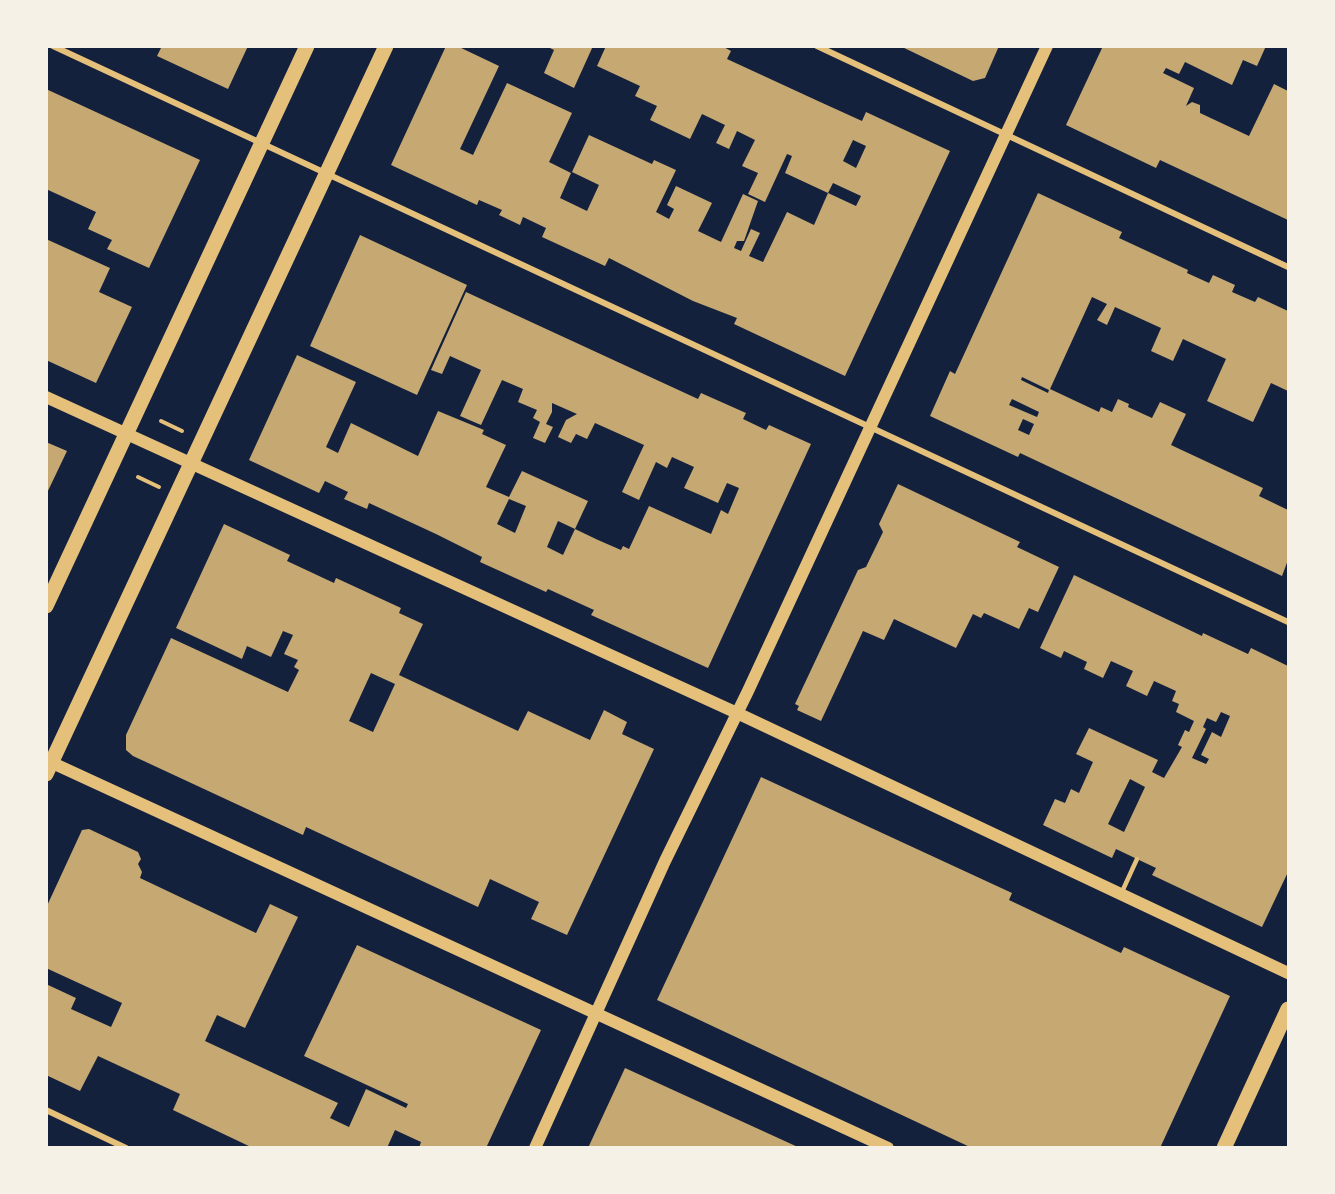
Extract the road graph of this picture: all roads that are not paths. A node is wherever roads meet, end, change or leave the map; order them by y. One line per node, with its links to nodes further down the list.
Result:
1 (53, 46): 7 (street)
2 (307, 46): 7 (main road)
3 (386, 46): 8 (main road)
4 (817, 46): 6 (street)
5 (1047, 46): 6 (main road)
6 (1006, 135): 9 (street); 11 (main road)
7 (262, 144): 8 (street); 12 (main road)
8 (326, 174): 11 (street); 13 (main road)
9 (1288, 267)
10 (46, 397): 12 (main road)
11 (870, 427): 15 (street); 16 (main road)
12 (127, 434): 13 (main road); 14 (main road)
13 (191, 465): 16 (main road); 17 (main road)
14 (46, 606)
15 (1288, 622)
16 (737, 713): 19 (main road); 22 (main road)
17 (48, 765): 22 (main road)
18 (1137, 859): 19 (lane)
19 (1122, 894): 20 (main road)
20 (1288, 973)
21 (1288, 1009): 27 (main road)
22 (597, 1013): 25 (main road); 26 (main road)
23 (46, 1110): 24 (street)
24 (126, 1148)
25 (536, 1148)
26 (888, 1148)
27 (1224, 1148)

